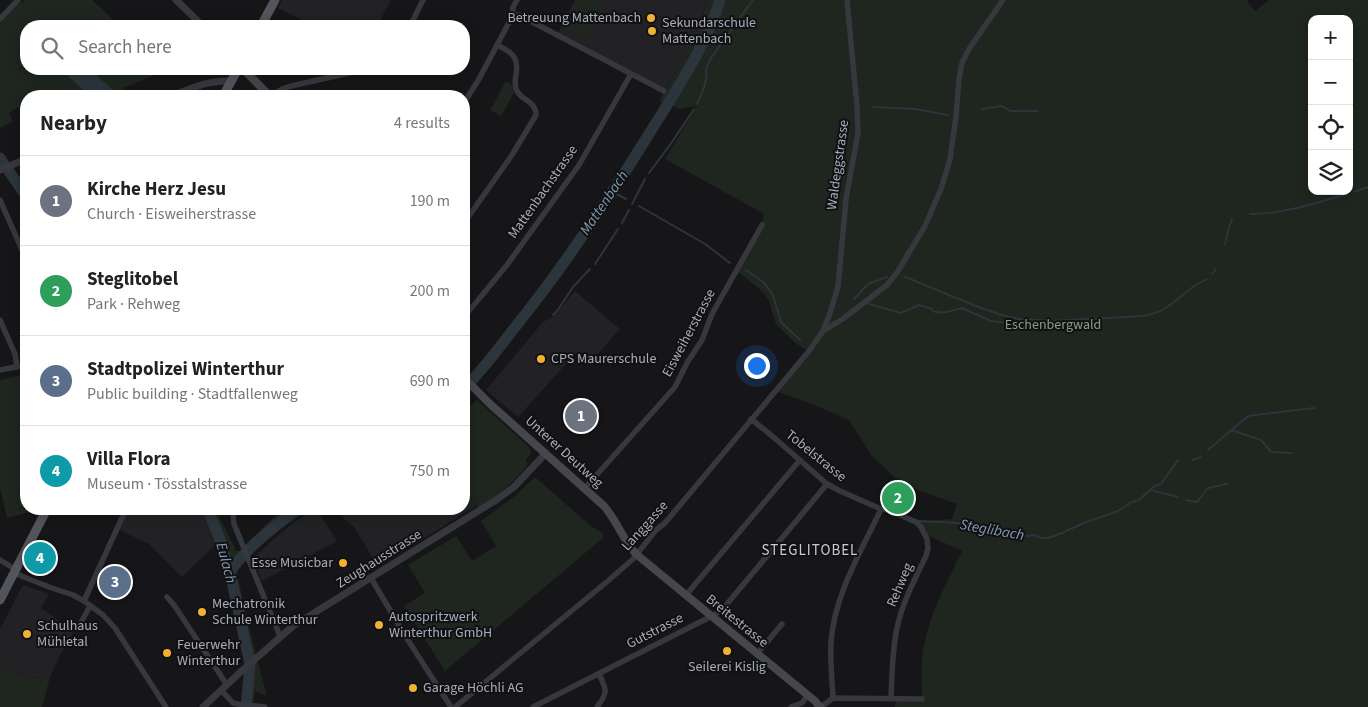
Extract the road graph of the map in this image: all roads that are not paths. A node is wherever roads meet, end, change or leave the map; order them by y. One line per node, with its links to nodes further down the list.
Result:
1 (18, 0): 9 (street)
2 (176, 0): 10 (street)
3 (275, 0): 11 (main road)
4 (423, 0): 12 (street)
5 (517, 0): 8 (street)
6 (847, 0): 34 (street, Waldeggstrasse)
7 (1003, 0): 34 (street)
8 (513, 15): 13 (street); 14 (street)
9 (0, 19)
10 (197, 20)
11 (264, 20)
12 (413, 20)
13 (497, 45): 24 (street); 29 (street)
14 (631, 74): 23 (street); 32 (street, Mattenbachstrasse)
15 (234, 75): 18 (main road)
16 (249, 75): 21 (main road)
17 (340, 75): 22 (street)
18 (231, 81): 19 (street); 20 (main road)
19 (189, 90)
20 (226, 90)
21 (265, 90)
22 (280, 90)
23 (664, 91)
24 (470, 92)
25 (20, 161): 26 (street)
26 (4, 168)
27 (0, 200): 28 (street)
28 (3, 214): 31 (street)
29 (470, 214)
30 (762, 225): 43 (street, Eisweiherstrasse)
31 (20, 247)
32 (470, 310)
33 (0, 320): 36 (street)
34 (823, 331): 39 (street, Langgasse)
35 (20, 366): 36 (street)
36 (17, 367): 37 (street)
37 (0, 370)
38 (470, 384): 40 (main road, Unterer Deutweg)
39 (751, 420): 41 (street, Tobelstrasse); 48 (street, Langgasse)
40 (546, 454): 43 (main road, Unterer Deutweg); 51 (street, Zeughausstrasse)
41 (800, 460): 42 (street, Tobelstrasse); 52 (street)
42 (828, 484): 44 (street, Tobelstrasse); 57 (street, Gutstrasse)
43 (586, 488): 48 (main road, Unterer Deutweg)
44 (881, 509): 65 (street); 66 (street, Rehweg)
45 (44, 515): 50 (main road)
46 (123, 515): 55 (street)
47 (233, 515): 60 (street)
48 (636, 554): 52 (main road, Breitestrasse); 72 (street, Langgasse)
49 (0, 560): 50 (street)
50 (15, 571): 54 (main road); 55 (street)
51 (372, 578): 60 (street, Zeughausstrasse); 71 (street)
52 (686, 595): 57 (main road, Breitestrasse)
53 (167, 597): 63 (street)
54 (0, 600)
55 (84, 601): 56 (street)
56 (90, 606): 59 (street); 68 (street)
57 (712, 616): 61 (main road, Breitestrasse); 62 (street, Gutstrasse)
58 (782, 624): 61 (street)
59 (78, 628)
60 (280, 636): 63 (street, Zeughausstrasse)
61 (757, 654): 64 (main road, Breitestrasse)
62 (599, 674): 73 (street, Gutstrasse); 74 (street)
63 (224, 687): 69 (street, Zeughausstrasse); 70 (street)
64 (808, 695): 75 (street); 76 (main road, Breitestrasse)
65 (833, 698): 66 (street); 76 (street)
66 (891, 698): 67 (street)
67 (922, 699)
68 (166, 707)
69 (203, 707)
70 (265, 707)
71 (451, 707)
72 (455, 707)
73 (532, 707)
74 (596, 707)
75 (791, 707)
76 (821, 707)

